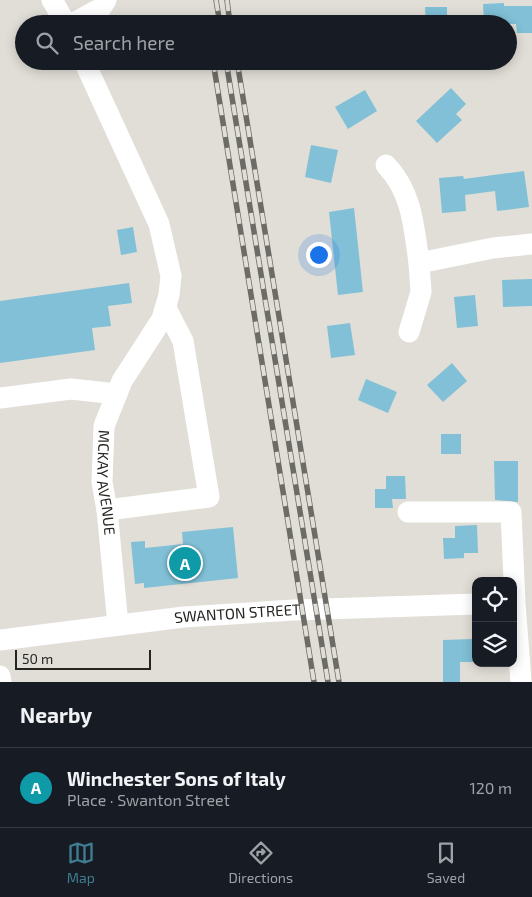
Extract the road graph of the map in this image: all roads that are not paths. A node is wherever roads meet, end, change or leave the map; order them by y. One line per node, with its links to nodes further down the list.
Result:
1 (52, 0): 3 (street)
2 (106, 0): 4 (street)
3 (61, 15)
4 (88, 15)
5 (88, 70): 9 (street, MCKAY AVENUE)
6 (386, 165): 8 (street)
7 (532, 244): 8 (street)
8 (419, 263): 10 (street)
9 (166, 308): 11 (street, MCKAY AVENUE); 13 (street)
10 (409, 332)
11 (117, 394): 12 (street); 13 (street, MCKAY AVENUE)
12 (0, 398)
13 (107, 510): 17 (street, MCKAY AVENUE)
14 (408, 512): 15 (street)
15 (520, 603): 21 (street)
16 (472, 604): 17 (street, SWANTON STREET)
17 (118, 625): 18 (street, SWANTON STREET)
18 (0, 640)
19 (0, 676): 20 (street)
20 (1, 682)
21 (521, 682)

